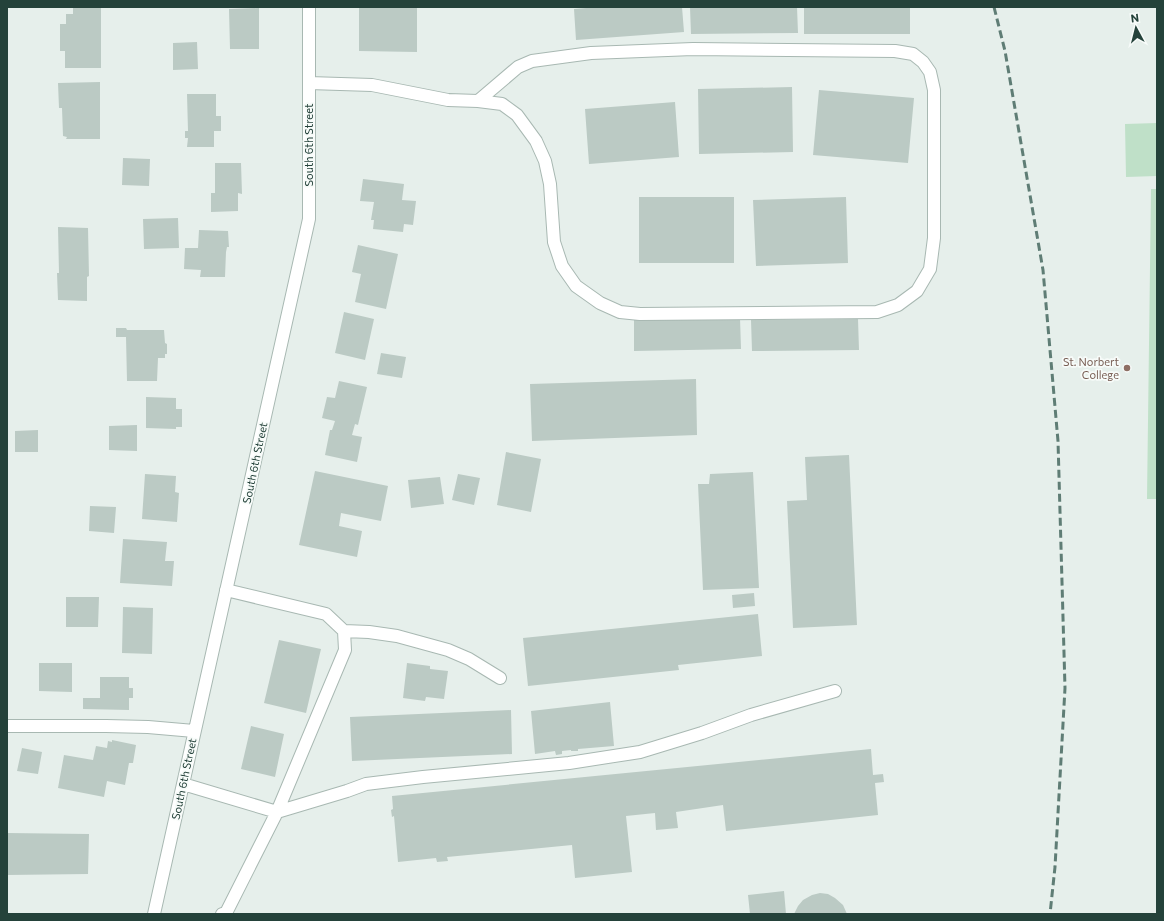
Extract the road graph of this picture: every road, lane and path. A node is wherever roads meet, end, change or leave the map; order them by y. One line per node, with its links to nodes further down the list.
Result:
1 (309, 7): 2 (street, South 6th Street)
2 (309, 82): 3 (street); 4 (street, South 6th Street)
3 (478, 100): 3 (street)
4 (226, 590): 5 (street); 9 (street, South 6th Street)
5 (344, 631): 6 (street); 11 (street)
6 (500, 678)
7 (835, 691): 11 (street)
8 (7, 726): 9 (street)
9 (194, 731): 10 (street, South 6th Street)
10 (183, 784): 11 (street); 12 (street, South 6th Street)
11 (277, 812): 13 (street)
12 (156, 914)
13 (222, 914)

